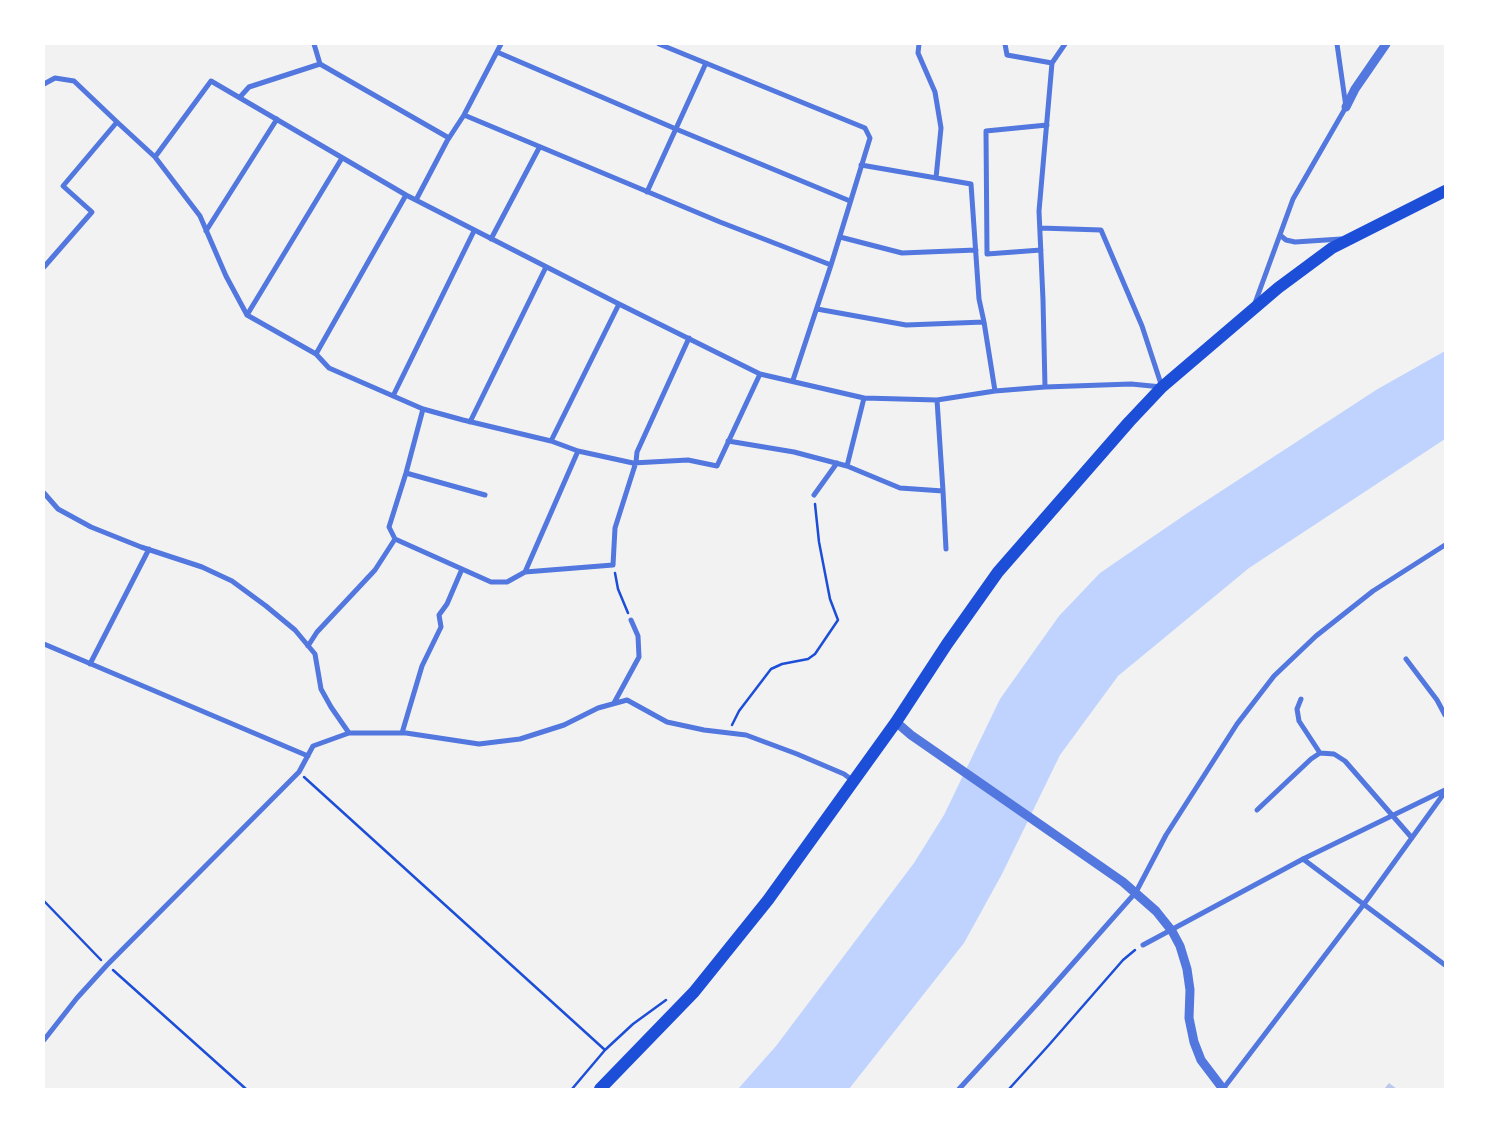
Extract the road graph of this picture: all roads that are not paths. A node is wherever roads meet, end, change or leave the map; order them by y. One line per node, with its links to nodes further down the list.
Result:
1 (314, 44): 12 (street)
2 (501, 44): 9 (street)
3 (659, 44): 10 (street)
4 (918, 44): 26 (street)
5 (1006, 44): 11 (street)
6 (1065, 44): 11 (street)
7 (1337, 44): 15 (street)
8 (1386, 44): 15 (street)
9 (497, 52): 16 (street); 20 (street)
10 (706, 63): 20 (street); 25 (street)
11 (1052, 63): 19 (street)
12 (320, 64): 14 (street); 21 (street)
13 (44, 84): 18 (street)
14 (240, 97): 17 (street); 23 (street)
15 (1346, 107): 35 (street)
16 (464, 115): 21 (street); 22 (street)
17 (277, 119): 24 (street); 33 (street)
18 (117, 122): 23 (street); 42 (street)
19 (1047, 125): 32 (street); 40 (street)
20 (676, 129): 28 (street); 31 (street)
21 (449, 138): 30 (street)
22 (539, 148): 28 (street); 37 (street)
23 (155, 157): 33 (street)
24 (342, 158): 29 (street); 47 (street)
25 (861, 166): 26 (street); 31 (street)
26 (936, 178): 39 (street)
27 (1445, 191): 38 (main road)
28 (647, 192): 41 (street)
29 (406, 195): 30 (street); 50 (street)
30 (416, 200): 34 (street)
31 (850, 201): 36 (street)
32 (1040, 228): 40 (street); 54 (street)
33 (206, 231): 47 (street)
34 (474, 231): 37 (street); 56 (street)
35 (1280, 235): 38 (street); 46 (street)
36 (840, 237): 39 (street); 41 (street)
37 (492, 239): 43 (street)
38 (1349, 239): 46 (main road)
39 (976, 250): 48 (street)
40 (1040, 250): 53 (street)
41 (831, 265): 45 (street)
42 (44, 267)
43 (546, 267): 44 (street); 60 (street)
44 (618, 304): 49 (street); 61 (street)
45 (817, 309): 48 (street); 52 (street)
46 (1253, 311): 54 (main road)
47 (248, 315): 50 (street)
48 (984, 322): 55 (street)
49 (689, 338): 51 (street); 64 (street)
50 (316, 354): 56 (street)
51 (760, 374): 52 (street); 62 (street)
52 (793, 380): 57 (street)
53 (1045, 387): 54 (street); 55 (street)
54 (1162, 387): 86 (main road)
55 (995, 391): 58 (street)
56 (393, 396): 59 (street)
57 (864, 398): 58 (street); 66 (street)
58 (937, 400): 68 (street)
59 (423, 409): 60 (street); 67 (street)
60 (470, 422): 61 (street)
61 (551, 441): 63 (street)
62 (728, 441): 64 (street); 65 (street)
63 (578, 451): 64 (street); 77 (street)
64 (636, 462): 77 (street)
65 (837, 463): 66 (street); 71 (street)
66 (847, 466): 68 (street)
67 (406, 473): 70 (street); 72 (street)
68 (942, 491): 75 (street)
69 (44, 493): 74 (street)
70 (484, 495)
71 (814, 495)
72 (394, 539): 76 (street); 80 (street)
73 (1445, 544): 97 (street)
74 (149, 549): 80 (street); 82 (street)
75 (946, 549)
76 (462, 569): 77 (street); 88 (street)
77 (525, 572)
78 (631, 620): 84 (street)
79 (44, 644): 82 (street)
80 (308, 646): 87 (street)
81 (1406, 658): 85 (street)
82 (90, 664): 90 (street)
83 (1302, 699): 89 (street)
84 (614, 703): 88 (street); 91 (street)
85 (1445, 715)
86 (896, 722): 91 (main road); 97 (street)
87 (349, 733): 88 (street); 90 (street)
88 (402, 733)
89 (1320, 753): 93 (street); 94 (street)
90 (308, 756): 101 (street)
91 (852, 780): 102 (main road)
92 (1445, 791): 94 (street); 95 (street)
93 (1257, 810)
94 (1393, 815): 95 (street); 96 (street)
95 (1412, 838): 98 (street)
96 (1303, 859): 98 (street); 99 (street)
97 (1136, 892): 103 (street); 104 (street)
98 (1364, 904): 100 (street); 104 (street)
99 (1143, 945)
100 (1445, 965)
101 (44, 1040)
102 (600, 1089)
103 (959, 1089)
104 (1223, 1089)

